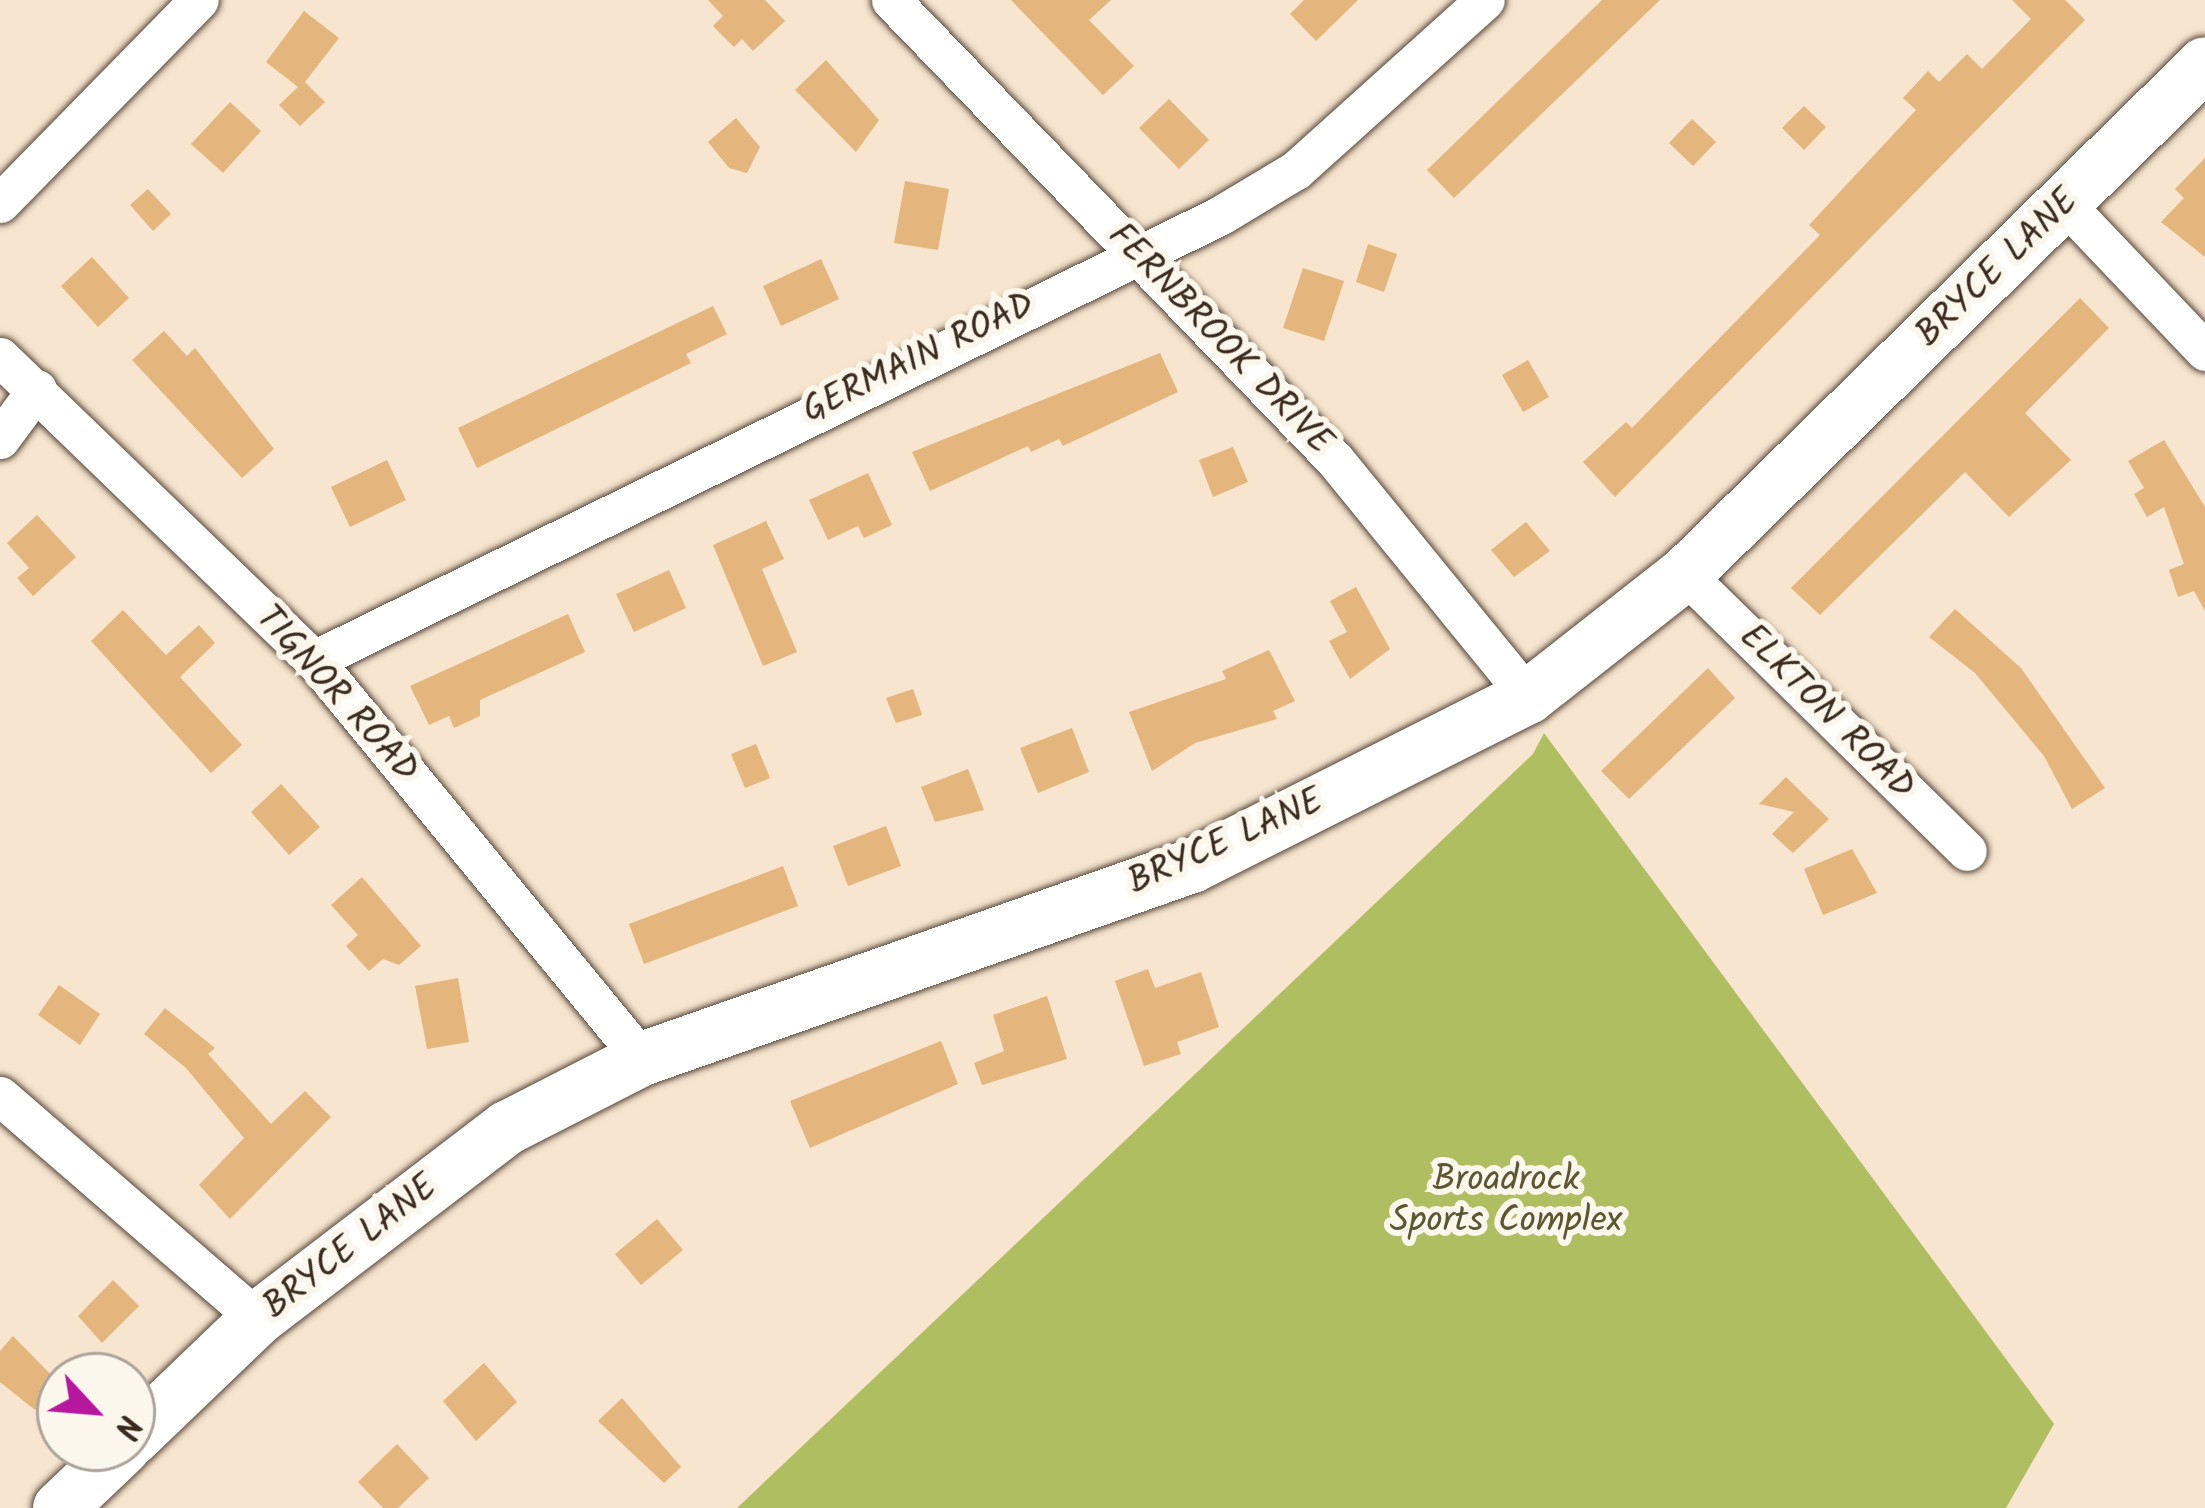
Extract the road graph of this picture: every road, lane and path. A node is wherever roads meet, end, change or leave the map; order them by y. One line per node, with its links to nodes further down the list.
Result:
1 (199, 0): 5 (street)
2 (891, 0): 7 (street, FERNBROOK DRIVE)
3 (1485, 0): 7 (street, GERMAIN ROAD)
4 (2205, 64): 6 (street, BRYCE LANE)
5 (0, 203)
6 (2065, 204): 8 (street); 12 (street, BRYCE LANE)
7 (1133, 252): 13 (street, GERMAIN ROAD); 14 (street, FERNBROOK DRIVE)
8 (2205, 351)
9 (0, 357): 10 (street, TIGNOR ROAD)
10 (37, 389): 11 (street); 13 (street, TIGNOR ROAD)
11 (0, 439)
12 (1685, 574): 14 (street, BRYCE LANE); 15 (street, ELKTON ROAD)
13 (314, 660): 16 (street, TIGNOR ROAD)
14 (1528, 697): 16 (street, BRYCE LANE)
15 (1967, 851)
16 (642, 1059): 18 (street, BRYCE LANE)
17 (0, 1096): 18 (street)
18 (257, 1319): 19 (street, BRYCE LANE)
19 (156, 1416)
20 (98, 1472): 21 (street)
21 (60, 1508)

